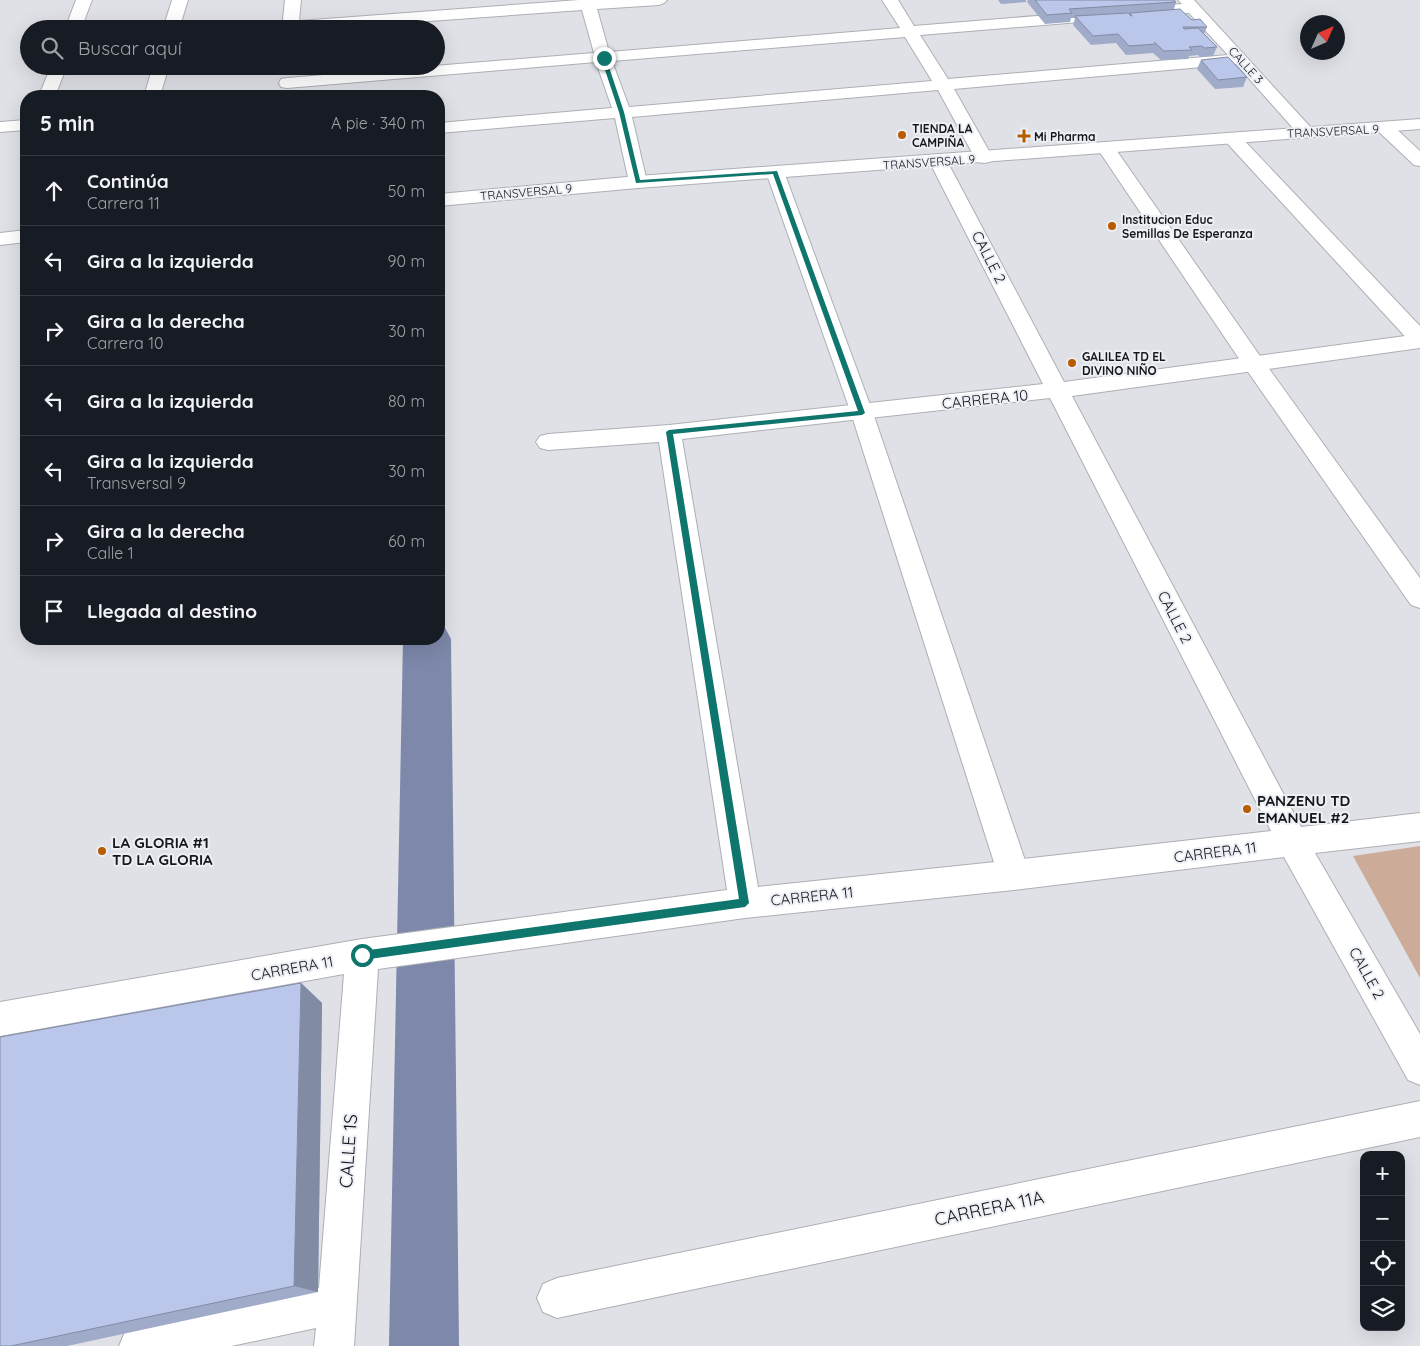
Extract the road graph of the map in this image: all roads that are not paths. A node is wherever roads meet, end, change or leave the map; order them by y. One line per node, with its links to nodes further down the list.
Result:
1 (84, 0): 8 (street)
2 (180, 0): 9 (street)
3 (293, 0): 10 (street)
4 (659, 0): 6 (street)
5 (890, 0): 12 (street)
6 (588, 3): 11 (street); 13 (street)
7 (1190, 4): 12 (street); 14 (street, CALLE 3)
8 (76, 20)
9 (174, 20)
10 (291, 20)
11 (385, 20)
12 (910, 31): 13 (street); 20 (street)
13 (604, 58): 15 (street); 24 (street)
14 (1241, 59): 20 (street); 30 (street, CALLE 3)
15 (445, 74)
16 (55, 75): 21 (street)
17 (158, 75): 22 (street)
18 (287, 75): 23 (street)
19 (435, 75): 23 (street)
20 (944, 86): 24 (street); 33 (street)
21 (49, 90)
22 (154, 90)
23 (285, 90)
24 (622, 112): 28 (street); 37 (street)
25 (1420, 124): 29 (street, TRANSVERSAL 9)
26 (20, 125): 27 (street)
27 (0, 127)
28 (445, 127)
29 (1385, 128): 30 (street, TRANSVERSAL 9); 35 (street)
30 (1306, 132): 31 (street, TRANSVERSAL 9)
31 (1232, 138): 32 (street, TRANSVERSAL 9); 41 (street)
32 (1106, 148): 33 (street, TRANSVERSAL 9); 42 (street)
33 (984, 158): 34 (street, TRANSVERSAL 9)
34 (938, 161): 36 (street, TRANSVERSAL 9); 43 (street, CALLE 2)
35 (1420, 161)
36 (775, 172): 37 (street, TRANSVERSAL 9); 44 (street)
37 (638, 182): 38 (street, TRANSVERSAL 9)
38 (445, 199)
39 (20, 237): 40 (street)
40 (0, 239)
41 (1420, 340): 42 (street, CARRERA 10)
42 (1254, 364): 43 (street, CARRERA 10); 47 (street)
43 (1058, 390): 44 (street, CARRERA 10); 49 (street, CALLE 2)
44 (862, 413): 45 (street, CARRERA 10); 50 (street)
45 (669, 432): 46 (street, CARRERA 10); 51 (street)
46 (548, 442)
47 (1420, 598)
48 (1420, 827): 49 (street, CARRERA 11)
49 (1293, 843): 50 (street, CARRERA 11); 54 (street, CALLE 2)
50 (1014, 875): 51 (street, CARRERA 11)
51 (745, 903): 52 (street, CARRERA 11)
52 (364, 955): 53 (street, CARRERA 11); 57 (street, CALLE 1S)
53 (0, 1019)
54 (1420, 1068)
55 (1420, 1119): 56 (street, CARRERA 11A)
56 (557, 1298)
57 (338, 1303): 58 (street); 59 (street, CALLE 1S)
58 (139, 1346)
59 (334, 1346)

